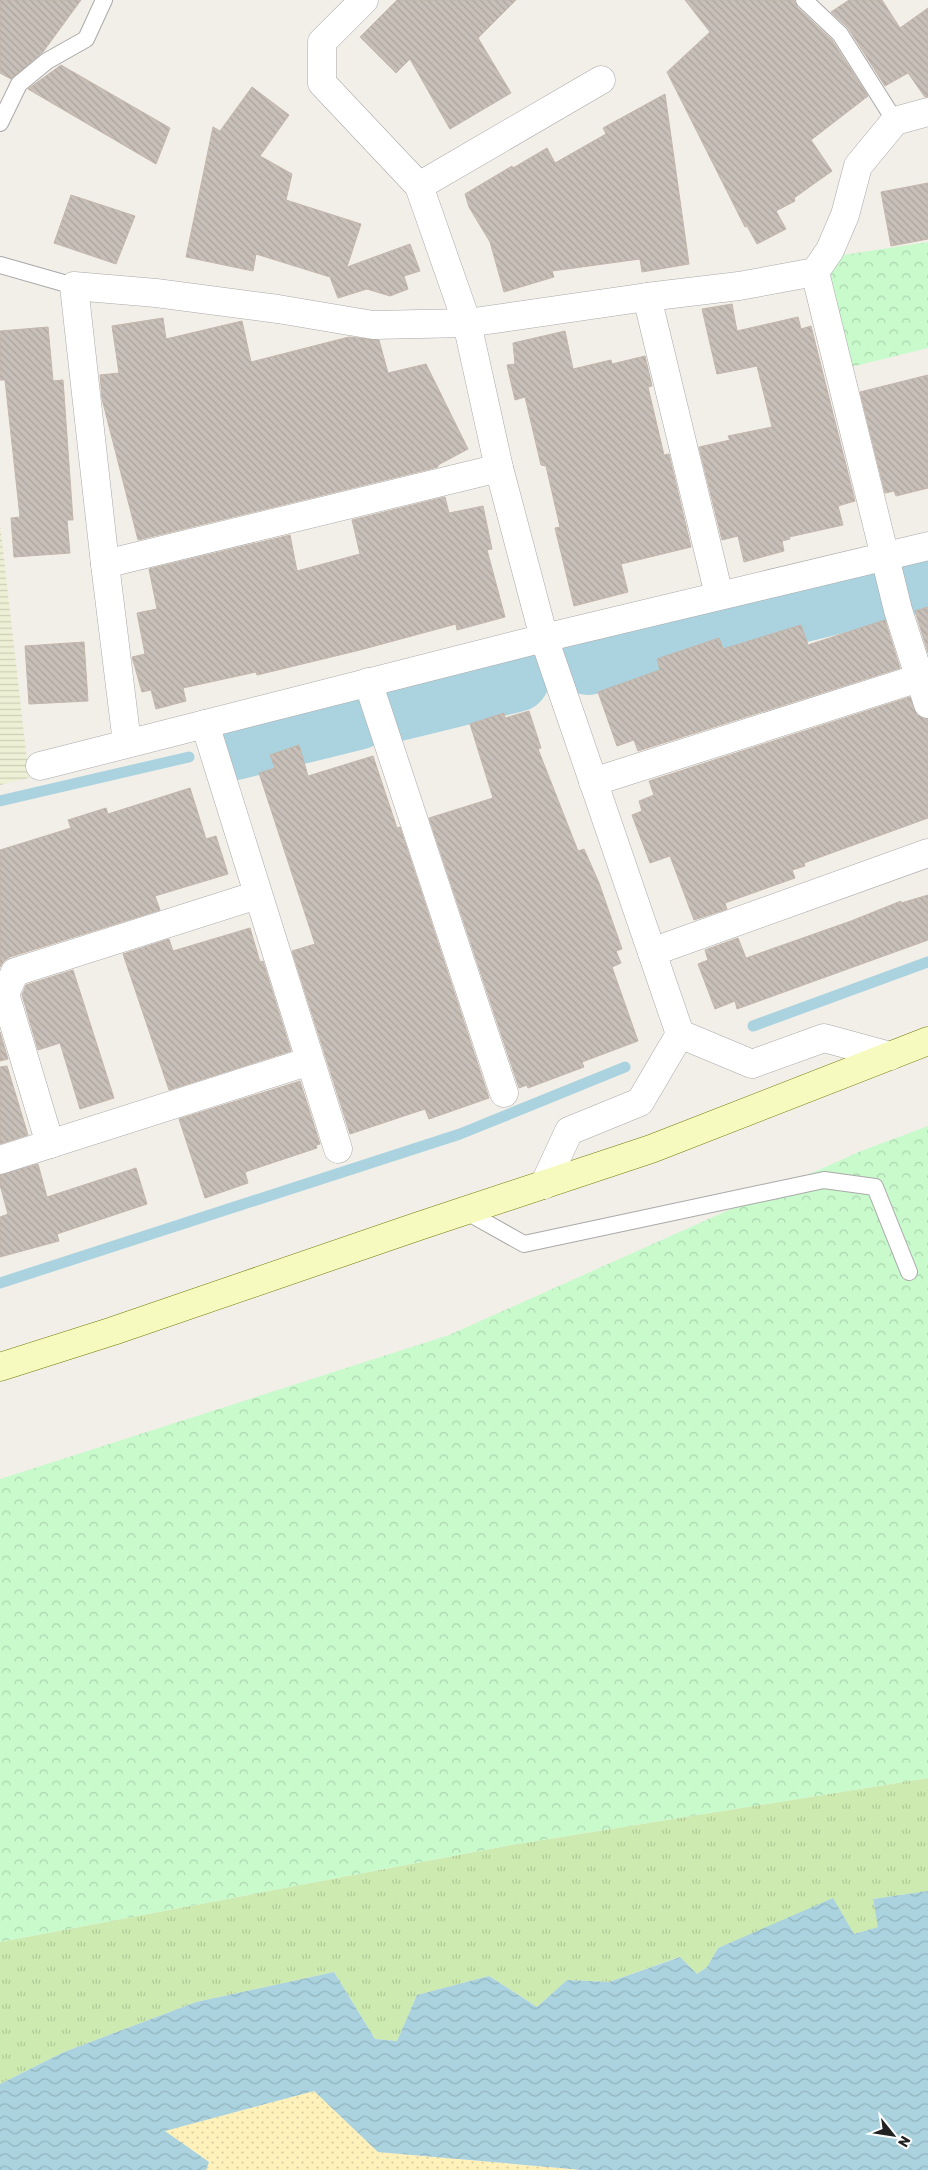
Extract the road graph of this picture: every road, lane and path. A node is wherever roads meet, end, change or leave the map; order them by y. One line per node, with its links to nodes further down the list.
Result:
1 (104, 0): 7 (lane)
2 (364, 0): 8 (street)
3 (804, 0): 6 (lane)
4 (601, 80): 8 (street)
5 (928, 112): 6 (street)
6 (895, 121): 10 (street)
7 (0, 123)
8 (419, 186): 13 (street)
9 (0, 265): 11 (lane)
10 (814, 272): 12 (street); 16 (street)
11 (74, 286): 13 (street); 17 (street)
12 (647, 296): 13 (street); 18 (street)
13 (467, 323): 14 (street)
14 (499, 468): 17 (street); 19 (street)
15 (928, 546): 16 (street)
16 (885, 556): 18 (street); 20 (street)
17 (104, 564): 24 (street)
18 (719, 595): 19 (street)
19 (544, 638): 21 (street); 26 (street)
20 (919, 678): 22 (street); 26 (street)
21 (368, 682): 23 (street); 34 (street)
22 (928, 704)
23 (205, 724): 24 (street); 28 (street)
24 (127, 743): 25 (street)
25 (40, 766)
26 (593, 782): 29 (street)
27 (928, 853): 29 (street)
28 (257, 895): 33 (street); 35 (street)
29 (652, 952): 30 (street)
30 (680, 1034): 32 (street); 38 (street)
31 (928, 1041): 32 (street)
32 (890, 1056): 38 (street)
33 (310, 1061): 35 (street); 36 (street)
34 (504, 1093)
35 (50, 1144): 37 (street)
36 (338, 1149)
37 (0, 1160)
38 (544, 1185): 39 (street)
39 (465, 1211): 40 (lane); 41 (street)
40 (909, 1272)
41 (0, 1367)

